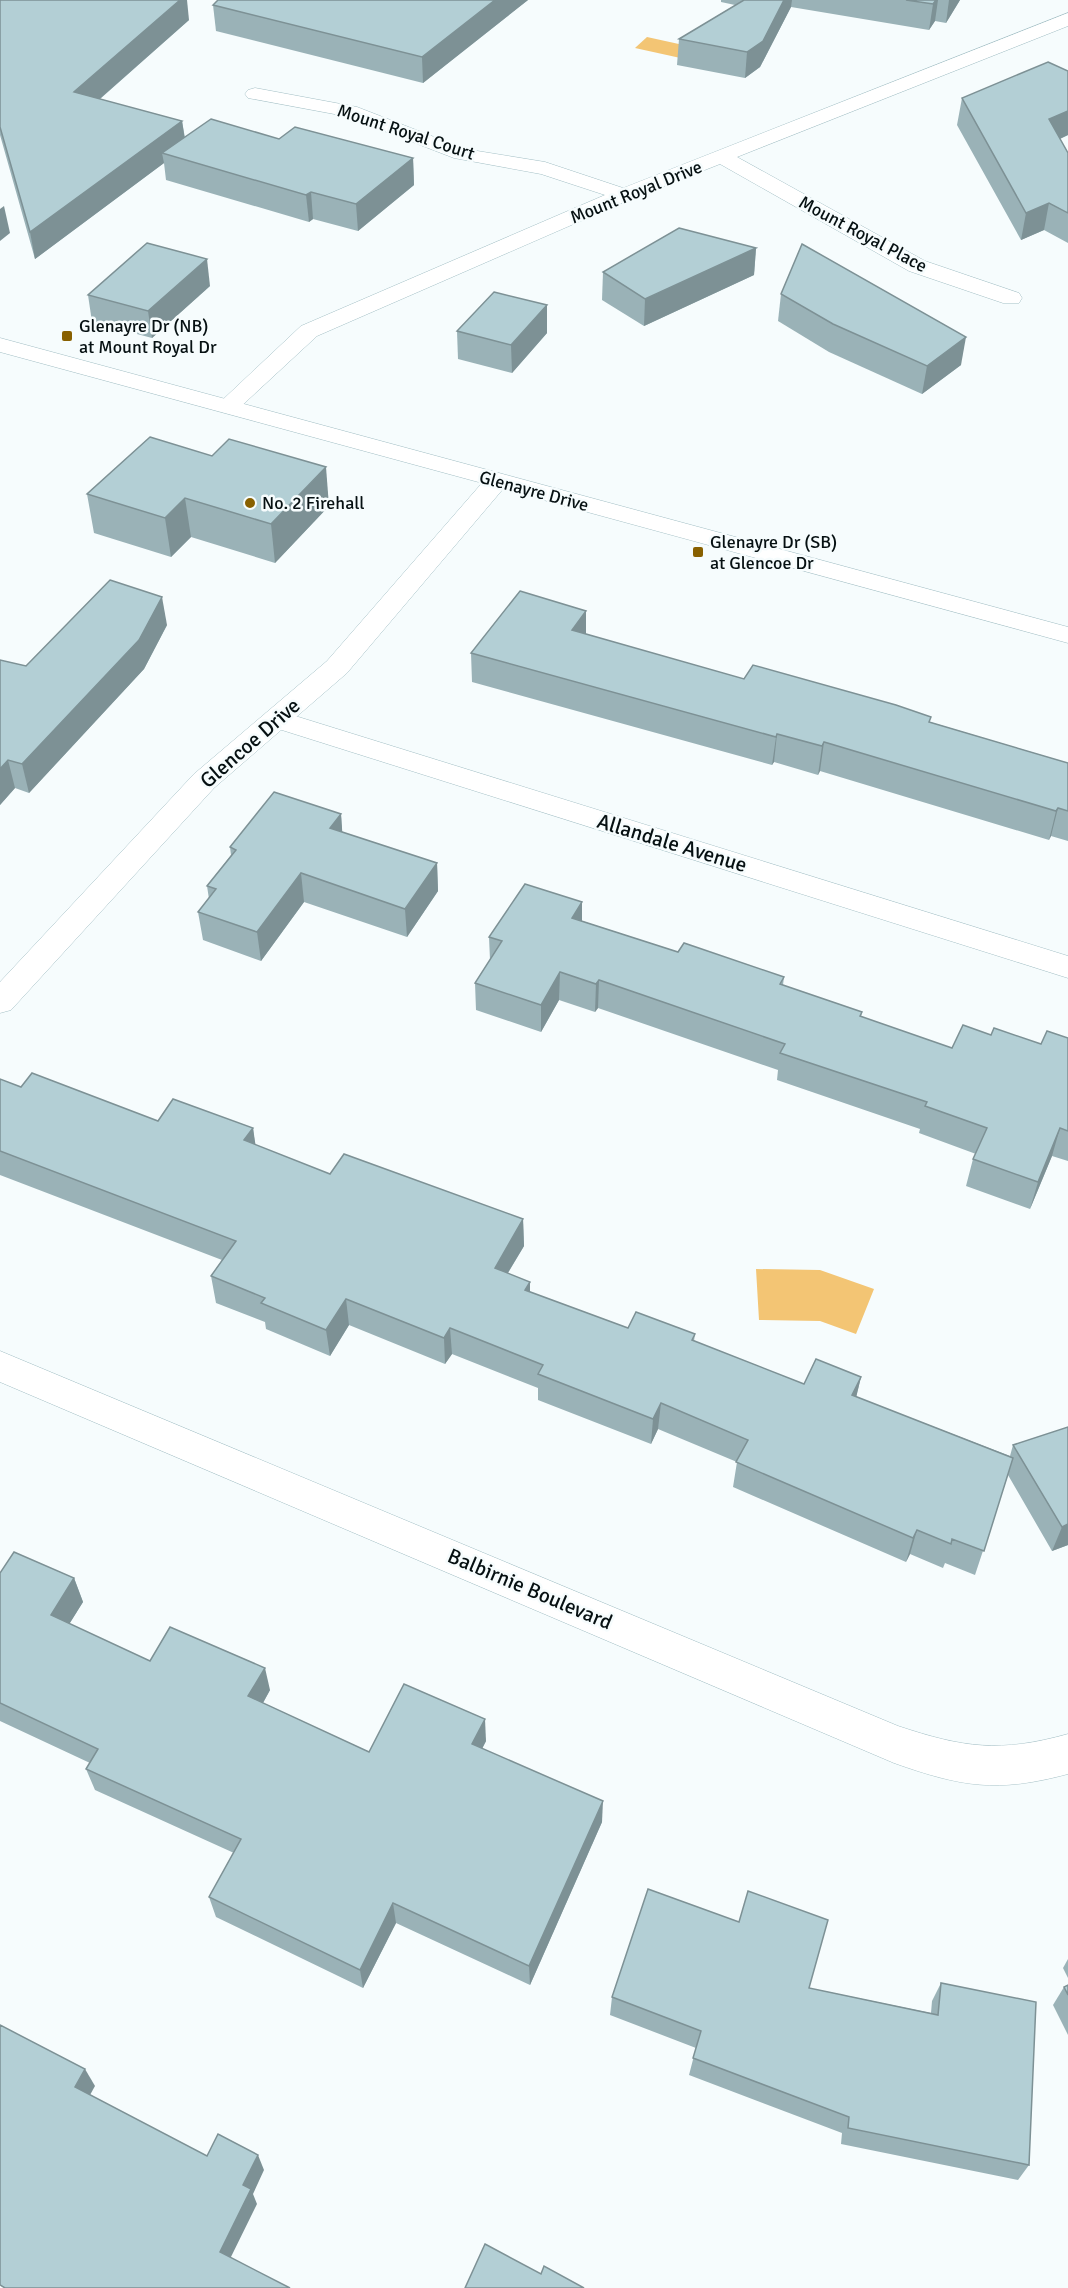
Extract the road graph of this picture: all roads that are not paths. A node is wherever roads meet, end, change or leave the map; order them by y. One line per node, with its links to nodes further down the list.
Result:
1 (1068, 19): 3 (street, Mount Royal Drive)
2 (255, 94): 4 (street, Mount Royal Court)
3 (722, 157): 4 (street, Mount Royal Drive); 5 (street, Mount Royal Place)
4 (624, 195): 7 (street, Mount Royal Drive)
5 (1011, 298)
6 (0, 345): 7 (street, Glenayre Drive)
7 (228, 406): 8 (street, Glenayre Drive)
8 (497, 481): 9 (street, Glenayre Drive); 10 (street, Glencoe Drive)
9 (1068, 635)
10 (276, 719): 11 (street, Allandale Avenue); 12 (street, Glencoe Drive)
11 (1068, 967)
12 (0, 1002)
13 (0, 1366): 14 (street, Balbirnie Boulevard)
14 (1068, 1754)

